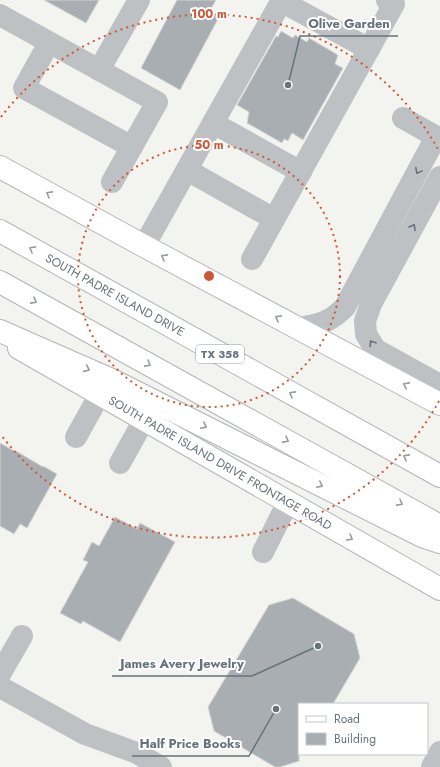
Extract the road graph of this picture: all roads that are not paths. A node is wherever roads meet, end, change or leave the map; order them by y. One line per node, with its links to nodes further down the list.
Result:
1 (139, 0): 7 (lane)
2 (387, 0): 6 (lane)
3 (281, 1): 6 (lane); 9 (lane)
4 (0, 15): 5 (lane)
5 (50, 42): 7 (lane); 11 (lane)
6 (369, 50): 14 (lane)
7 (99, 70): 11 (lane)
8 (402, 118): 10 (lane)
9 (213, 123): 13 (lane); 14 (lane)
10 (438, 138): 22 (lane, one-way to 22)
11 (132, 148): 16 (lane)
12 (0, 167): 19 (main road, one-way to 12)
13 (186, 170): 17 (lane); 19 (lane)
14 (301, 172): 17 (lane)
15 (440, 177): 24 (lane, one-way to 15)
16 (112, 182)
17 (274, 218): 20 (lane)
18 (0, 231): 30 (main road, SOUTH PADRE ISLAND DRIVE / TX 358, one-way to 18)
19 (144, 246): 22 (main road, one-way to 19)
20 (252, 259)
21 (0, 282): 32 (main road, one-way to 32)
22 (299, 328): 26 (main road, one-way to 22)
23 (2, 339): 25 (main road, SOUTH PADRE ISLAND DRIVE FRONTAGE ROAD); 33 (main road, one-way to 33)
24 (440, 385)
25 (100, 394): 27 (main road, SOUTH PADRE ISLAND DRIVE FRONTAGE ROAD); 28 (lane)
26 (440, 404)
27 (144, 420): 29 (lane); 31 (main road, SOUTH PADRE ISLAND DRIVE FRONTAGE ROAD)
28 (76, 437)
29 (120, 463)
30 (440, 476)
31 (288, 502): 34 (lane); 35 (main road, SOUTH PADRE ISLAND DRIVE FRONTAGE ROAD, one-way to 35)
32 (440, 526)
33 (440, 542)
34 (263, 552)
35 (440, 589)
36 (22, 636): 37 (lane)
37 (0, 674)
38 (0, 687): 40 (lane)
39 (440, 752): 41 (lane)
40 (161, 767)
41 (432, 767)

